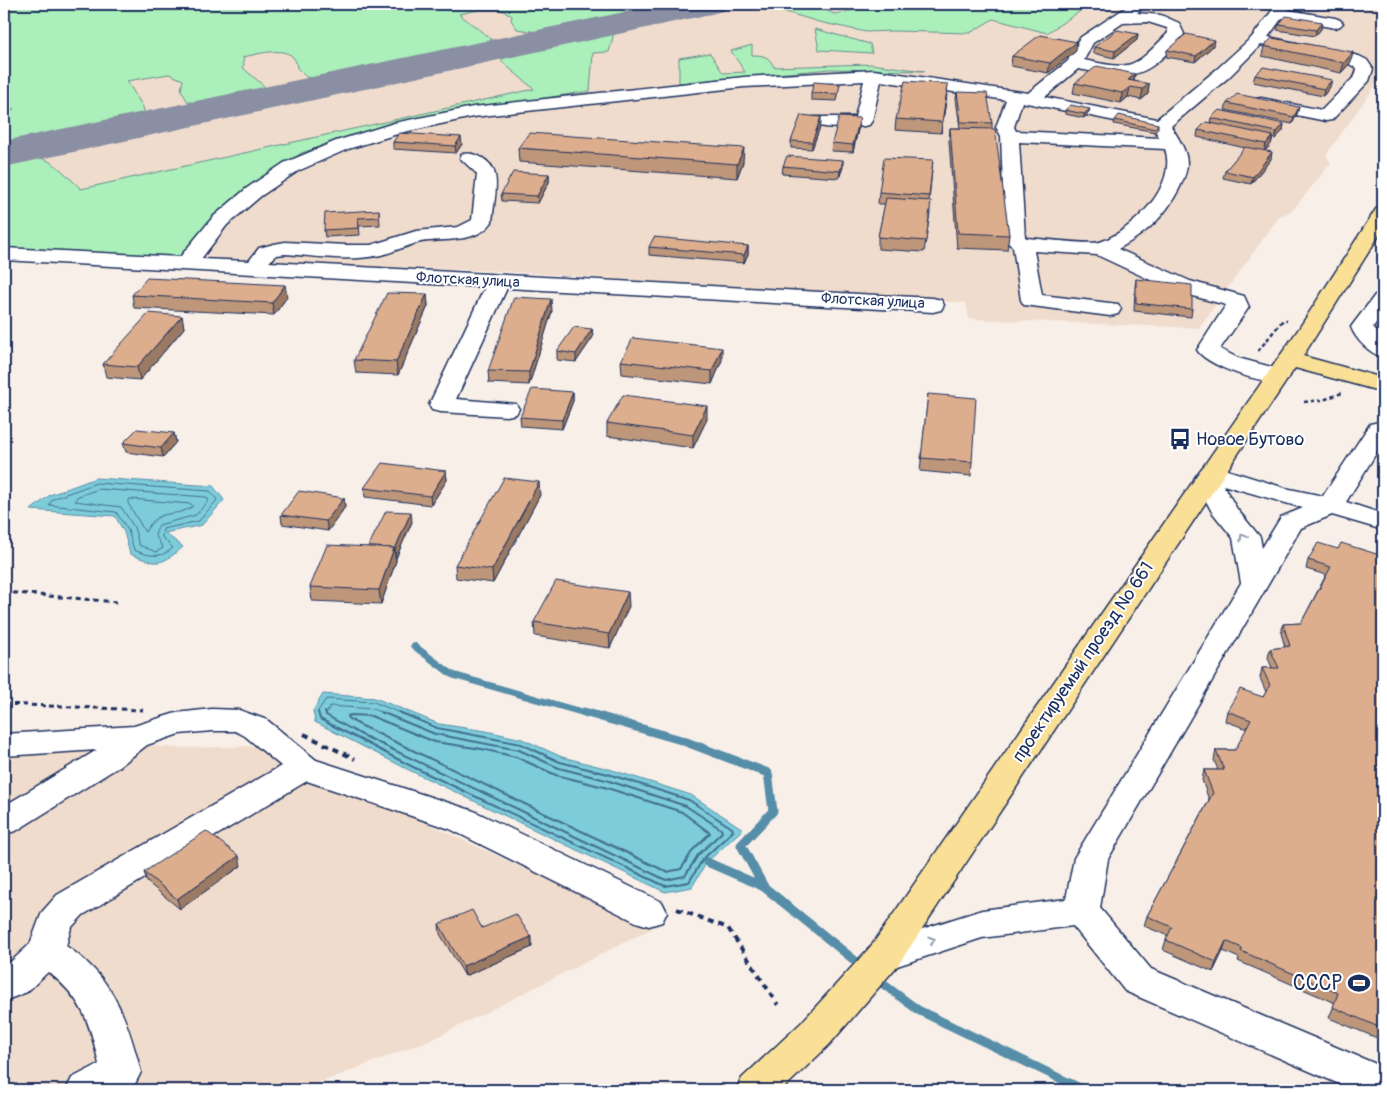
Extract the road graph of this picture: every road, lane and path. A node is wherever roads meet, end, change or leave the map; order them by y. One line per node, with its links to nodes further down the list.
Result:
1 (1141, 4): 3 (street)
2 (1282, 8): 4 (street); 5 (street)
3 (1119, 18): 6 (street); 6 (street)
4 (1335, 23)
5 (1258, 40): 10 (street); 11 (street)
6 (1075, 63): 9 (street)
7 (874, 75): 8 (street); 9 (street); 14 (street)
8 (597, 98): 12 (street); 23 (street)
9 (1024, 98): 15 (street); 16 (street)
10 (1252, 100)
11 (1203, 102): 13 (street); 15 (street)
12 (636, 112)
13 (1191, 120)
14 (820, 121)
15 (1161, 125): 17 (street)
16 (1010, 136): 17 (street); 20 (street)
17 (1173, 144): 21 (street)
18 (469, 158): 24 (street)
19 (1383, 213): 32 (main road, проектируемый проезд № 661)
20 (1023, 244): 21 (street); 28 (street)
21 (1102, 249): 32 (street)
22 (4, 254): 23 (street, Флотская улица)
23 (185, 265): 24 (street, Флотская улица)
24 (255, 268): 25 (street, Флотская улица)
25 (500, 281): 27 (street, Флотская улица); 36 (street)
26 (1383, 300): 30 (street)
27 (933, 304)
28 (1110, 309)
29 (1287, 321): 31 (path)
30 (1383, 350)
31 (1254, 354)
32 (1283, 368): 33 (main road); 38 (main road, проектируемый проезд № 661)
33 (1383, 385)
34 (1344, 392): 35 (path)
35 (1304, 402)
36 (507, 409)
37 (1383, 431): 39 (street)
38 (1209, 476): 39 (street); 41 (street, one-way to 38); 51 (main road, проектируемый проезд № 661)
39 (1330, 506): 40 (street); 41 (street)
40 (1383, 522)
41 (1256, 583): 48 (street)
42 (4, 592): 43 (path)
43 (117, 602)
44 (136, 737): 45 (street); 46 (street); 47 (street)
45 (4, 746)
46 (304, 768): 49 (street); 50 (street)
47 (4, 822)
48 (1082, 910): 51 (street, one-way to 48); 53 (street)
49 (649, 912)
50 (46, 952): 52 (street); 54 (street)
51 (885, 955): 55 (main road, проектируемый проезд № 661)
52 (4, 986)
53 (1383, 1085)
54 (86, 1090)
55 (756, 1090)

